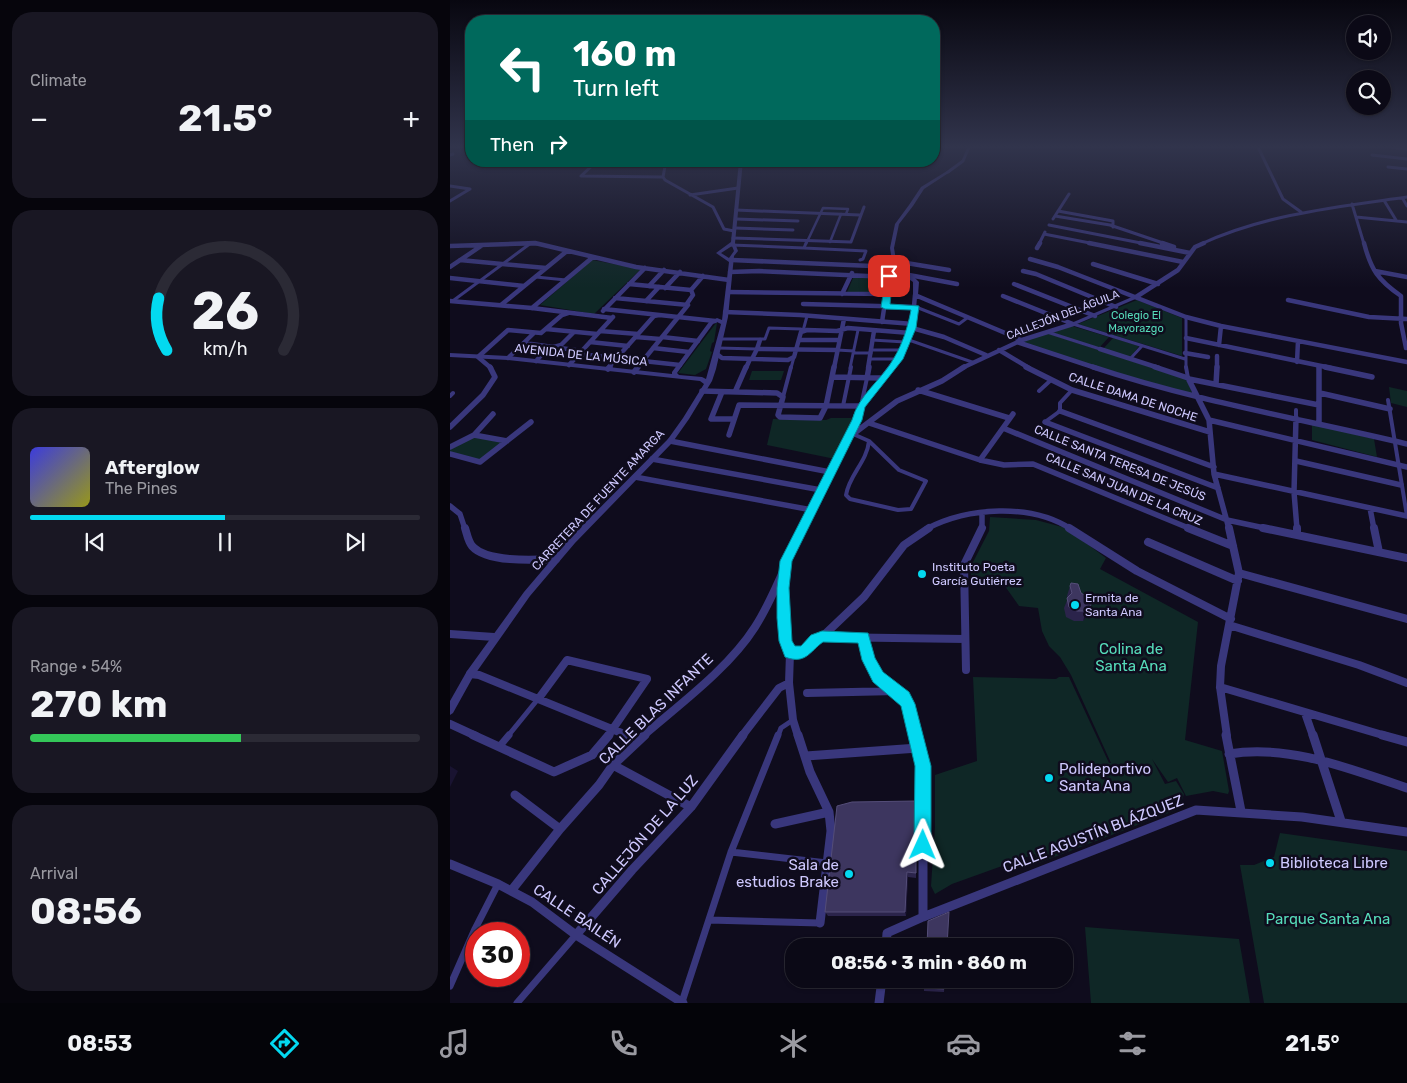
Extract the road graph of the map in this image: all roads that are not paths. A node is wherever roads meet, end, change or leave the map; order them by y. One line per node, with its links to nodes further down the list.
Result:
1 (462, 194): 9 (street)
2 (698, 194): 7 (street)
3 (737, 194): 14 (street, CARRETERA DE FUENTE AMARGA)
4 (918, 194): 48 (street)
5 (1068, 194): 15 (street)
6 (1281, 194): 16 (street)
7 (690, 195): 30 (street)
8 (1405, 198): 11 (street, CALLEJÓN DEL ÁGUILA); 12 (street)
9 (450, 201)
10 (1385, 202): 25 (street)
11 (1352, 204): 16 (street, CALLEJÓN DEL ÁGUILA); 23 (street)
12 (1407, 206)
13 (864, 207): 21 (street)
14 (736, 210): 17 (street); 24 (street, CARRETERA DE FUENTE AMARGA)
15 (1058, 211): 22 (street); 29 (street)
16 (1301, 212): 43 (street, CALLEJÓN DEL ÁGUILA)
17 (802, 213): 18 (street); 26 (street)
18 (821, 213): 19 (street); 20 (street); 34 (street)
19 (841, 214): 20 (street); 35 (street)
20 (846, 214): 21 (street)
21 (860, 215): 35 (street)
22 (1055, 216): 28 (street); 29 (street)
23 (1356, 217): 25 (street); 60 (street)
24 (736, 219): 26 (street); 30 (street, CARRETERA DE FUENTE AMARGA)
25 (1396, 220): 27 (street)
26 (798, 221): 31 (street)
27 (1407, 222)
28 (1049, 225): 32 (street); 43 (street)
29 (1114, 226): 43 (street)
30 (734, 230): 31 (street); 41 (street, CARRETERA DE FUENTE AMARGA)
31 (793, 230): 33 (street)
32 (1044, 234): 40 (street); 49 (street)
33 (788, 240): 34 (street); 41 (street)
34 (807, 241): 35 (street); 39 (street)
35 (830, 242)
36 (531, 243): 38 (street); 42 (street); 50 (street)
37 (450, 246): 38 (street)
38 (481, 246): 46 (street)
39 (805, 248): 41 (street); 47 (street)
40 (1037, 248)
41 (732, 249): 41 (street); 52 (street); 62 (street, CARRETERA DE FUENTE AMARGA)
42 (567, 251): 44 (street); 55 (street)
43 (1188, 253): 49 (street, CALLEJÓN DEL ÁGUILA)
44 (593, 257): 56 (street); 70 (street)
45 (1030, 259): 88 (street)
46 (460, 260): 50 (street); 53 (street)
47 (860, 260)
48 (894, 261): 54 (street); 58 (street)
49 (1184, 262): 76 (street, CALLEJÓN DEL ÁGUILA)
50 (503, 264): 55 (street); 72 (street)
51 (1093, 264): 76 (street)
52 (855, 265): 54 (street); 63 (street)
53 (450, 267)
54 (895, 267): 66 (street)
55 (546, 268): 67 (street)
56 (646, 268): 57 (street); 73 (street)
57 (664, 270): 61 (street); 78 (street)
58 (948, 270)
59 (1023, 271): 101 (street)
60 (1375, 271): 68 (street); 87 (street)
61 (680, 272): 64 (street); 80 (street)
62 (730, 272): 63 (street); 71 (street, CARRETERA DE FUENTE AMARGA)
63 (852, 274): 65 (street); 83 (street)
64 (702, 276): 71 (street); 81 (street)
65 (889, 276): 66 (street); 84 (street)
66 (910, 276): 74 (street); 85 (street)
67 (536, 277): 70 (street); 77 (street)
68 (1407, 277)
69 (450, 278): 72 (street)
70 (566, 280): 102 (street)
71 (730, 280): 82 (street, CARRETERA DE FUENTE AMARGA)
72 (480, 281): 77 (street); 93 (street)
73 (629, 284): 78 (street); 90 (street)
74 (957, 284)
75 (1014, 284): 111 (street)
76 (1158, 284): 88 (street, CALLEJÓN DEL ÁGUILA)
77 (524, 286): 97 (street)
78 (649, 286): 79 (street)
79 (659, 287): 80 (street); 94 (street)
80 (665, 288): 81 (street)
81 (691, 290): 98 (street)
82 (728, 292): 83 (street); 108 (street, CARRETERA DE FUENTE AMARGA)
83 (842, 294): 84 (street)
84 (886, 294): 99 (street)
85 (915, 295): 100 (street); 115 (street)
86 (1003, 296): 120 (street)
87 (1401, 296): 89 (street); 116 (street)
88 (1136, 297): 101 (street, CALLEJÓN DEL ÁGUILA); 113 (street)
89 (1407, 297)
90 (615, 298): 91 (street); 103 (street)
91 (638, 300): 94 (street); 104 (street)
92 (1288, 300): 116 (street)
93 (452, 301): 97 (street)
94 (646, 301): 95 (street)
95 (663, 302): 98 (street); 106 (street)
96 (803, 304): 99 (street)
97 (501, 305): 102 (street)
98 (687, 305): 109 (street)
99 (885, 307): 100 (street); 119 (street)
100 (916, 307): 115 (street); 122 (street)
101 (1116, 307): 111 (street, CALLEJÓN DEL ÁGUILA)
102 (532, 308): 105 (street)
103 (604, 309): 104 (street); 112 (street)
104 (625, 311): 106 (street); 114 (street)
105 (568, 313): 112 (street); 123 (street)
106 (653, 314): 107 (street)
107 (660, 314): 109 (street); 133 (street)
108 (725, 314): 110 (street); 118 (street, CARRETERA DE FUENTE AMARGA)
109 (679, 316): 118 (street); 134 (street)
110 (807, 316): 117 (street); 126 (street)
111 (1095, 316): 120 (street, CALLEJÓN DEL ÁGUILA)
112 (597, 317): 114 (street)
113 (1186, 317): 121 (street); 135 (street)
114 (612, 318): 132 (street)
115 (967, 318): 143 (street)
116 (1404, 318): 130 (street)
117 (844, 319): 119 (street); 124 (street)
118 (718, 321): 136 (street, CARRETERA DE FUENTE AMARGA); 142 (street)
119 (882, 322): 122 (street)
120 (1073, 324): 129 (street, CALLEJÓN DEL ÁGUILA); 149 (street)
121 (1221, 326): 144 (street); 147 (street)
122 (912, 328): 127 (street); 141 (street); 165 (street)
123 (546, 329): 128 (street); 131 (street)
124 (842, 329): 125 (street); 126 (street); 139 (street)
125 (858, 330): 127 (street); 162 (street)
126 (804, 331): 137 (street); 138 (street)
127 (874, 331): 140 (street)
128 (574, 332): 132 (street); 150 (street)
129 (1047, 332): 143 (street, CALLEJÓN DEL ÁGUILA); 158 (street)
130 (1405, 332): 152 (street)
131 (534, 333): 146 (street); 168 (street)
132 (599, 333): 133 (street); 145 (street)
133 (637, 335): 134 (street); 148 (street)
134 (661, 338): 142 (street); 151 (street)
135 (1186, 338): 147 (street); 166 (street)
136 (720, 339): 137 (street); 159 (street, CARRETERA DE FUENTE AMARGA)
137 (760, 340): 153 (street)
138 (798, 340): 139 (street); 154 (street)
139 (839, 340): 155 (street)
140 (872, 340): 141 (street); 160 (street)
141 (906, 340): 156 (street); 179 (street)
142 (698, 341): 161 (street)
143 (1020, 341): 157 (street, CALLEJÓN DEL ÁGUILA); 208 (street)
144 (1298, 341): 180 (street); 181 (street)
145 (590, 342): 148 (street); 163 (street)
146 (524, 343): 150 (street); 172 (street)
147 (1219, 345): 180 (street)
148 (628, 346): 169 (street)
149 (1142, 346): 166 (street); 176 (street)
150 (554, 347): 163 (street); 178 (street)
151 (653, 348): 161 (street); 177 (street)
152 (1406, 348)
153 (757, 349): 154 (street); 159 (street); 173 (street)
154 (796, 350): 155 (street); 170 (street)
155 (837, 350): 162 (street); 190 (street)
156 (902, 350): 160 (street); 175 (street)
157 (999, 350): 165 (street, CALLEJÓN DEL ÁGUILA); 197 (street, CALLE DAMA DE NOCHE)
158 (1100, 350): 176 (street)
159 (718, 351): 173 (street); 185 (street, CARRETERA DE FUENTE AMARGA)
160 (871, 351): 162 (street); 174 (street)
161 (689, 352): 182 (street)
162 (854, 352): 191 (street)
163 (580, 353): 169 (street); 184 (street)
164 (450, 355): 168 (street, AVENIDA DE LA MÚSICA)
165 (986, 356): 179 (street, CALLEJÓN DEL ÁGUILA)
166 (1185, 356): 171 (street); 196 (street)
167 (1216, 356): 199 (street)
168 (478, 357): 172 (street, AVENIDA DE LA MÚSICA); 183 (street)
169 (618, 357): 177 (street); 187 (street)
170 (794, 357): 173 (street); 207 (street)
171 (1208, 357)
172 (504, 358): 178 (street, AVENIDA DE LA MÚSICA); 183 (street)
173 (751, 359): 205 (street)
174 (870, 359): 175 (street); 194 (street)
175 (898, 359): 195 (street)
176 (1130, 359): 196 (street)
177 (644, 360): 182 (street); 188 (street)
178 (536, 361): 184 (street, AVENIDA DE LA MÚSICA)
179 (972, 362): 200 (street, CALLEJÓN DEL ÁGUILA)
180 (1297, 362): 186 (street)
181 (1407, 362)
182 (680, 364): 189 (street)
183 (490, 365): 226 (street)
184 (569, 365): 187 (street, AVENIDA DE LA MÚSICA)
185 (713, 366): 193 (street); 198 (street, CARRETERA DE FUENTE AMARGA)
186 (1319, 366): 192 (street); 206 (street)
187 (608, 369): 188 (street, AVENIDA DE LA MÚSICA)
188 (634, 372): 189 (street, AVENIDA DE LA MÚSICA)
189 (678, 377): 193 (street, AVENIDA DE LA MÚSICA)
190 (832, 377): 191 (street); 210 (street)
191 (849, 377): 194 (street); 211 (street)
192 (1372, 377)
193 (687, 378): 198 (street, AVENIDA DE LA MÚSICA)
194 (867, 378): 195 (street); 212 (street)
195 (882, 378): 212 (street)
196 (1189, 379): 199 (street); 208 (street)
197 (1051, 380): 201 (street, CALLE DAMA DE NOCHE); 203 (street)
198 (707, 383): 202 (street, CARRETERA DE FUENTE AMARGA)
199 (1216, 384): 213 (street)
200 (918, 390): 224 (street, CALLEJÓN DEL ÁGUILA); 227 (street)
201 (1072, 390): 217 (street); 228 (street, CALLE DAMA DE NOCHE)
202 (702, 391): 204 (street); 235 (street, CARRETERA DE FUENTE AMARGA)
203 (1039, 391)
204 (722, 392): 205 (street); 220 (street)
205 (736, 392): 207 (street)
206 (1320, 393): 213 (street); 215 (street)
207 (782, 397): 214 (street)
208 (1199, 398): 219 (street); 221 (street)
209 (1388, 400): 215 (street)
210 (826, 406): 211 (street); 214 (street); 214 (street)
211 (844, 406): 212 (street)
212 (861, 406): 232 (street)
213 (1319, 406): 225 (street)
214 (779, 408): 220 (street)
215 (1390, 409): 237 (street)
216 (1296, 410): 219 (street)
217 (1060, 411): 223 (street); 246 (street)
218 (493, 414): 230 (street)
219 (1296, 418): 225 (street); 233 (street)
220 (734, 419): 231 (street)
221 (1209, 420): 228 (street); 233 (street)
222 (531, 422): 234 (street)
223 (1045, 422): 250 (street)
224 (869, 423): 229 (street, CALLEJÓN DEL ÁGUILA); 242 (street, CALLE SAN JUAN DE LA CRUZ)
225 (1319, 423): 237 (street)
226 (450, 427)
227 (1003, 428): 242 (street); 258 (street, CALLE SANTA TERESA DE JESÚS)
228 (1210, 432): 246 (street)
229 (853, 434): 232 (street, CALLEJÓN DEL ÁGUILA); 236 (street)
230 (474, 435): 234 (street); 239 (street)
231 (729, 436)
232 (845, 440): 247 (street)
233 (1297, 440): 243 (street); 244 (street)
234 (507, 441): 240 (street)
235 (670, 441): 241 (street, CARRETERA DE FUENTE AMARGA); 247 (street)
236 (869, 441): 236 (street)
237 (1395, 441): 238 (street); 244 (street)
238 (1407, 444)
239 (450, 448)
240 (450, 454)
241 (652, 459): 248 (street, CARRETERA DE FUENTE AMARGA); 251 (street)
242 (980, 460): 261 (street, CALLE SAN JUAN DE LA CRUZ)
243 (1296, 461): 249 (street); 252 (street)
244 (1398, 465): 245 (street); 249 (street)
245 (1407, 467)
246 (1214, 471): 250 (street); 252 (street)
247 (830, 472): 251 (street)
248 (635, 477): 255 (street); 264 (street, CARRETERA DE FUENTE AMARGA)
249 (1401, 486): 257 (street)
250 (1218, 488): 258 (street)
251 (821, 490): 255 (street)
252 (1294, 492): 254 (street); 259 (street)
253 (450, 506): 264 (street)
254 (1370, 508): 257 (street); 262 (street)
255 (812, 510): 265 (street)
256 (982, 513): 268 (street); 270 (street); 273 (street)
257 (1407, 516)
258 (1227, 520): 259 (street, CALLE SANTA TERESA DE JESÚS); 261 (street)
259 (1297, 534): 262 (street, CALLE SANTA TERESA DE JESÚS)
260 (1148, 542): 266 (street)
261 (1233, 546): 266 (street)
262 (1378, 552): 263 (street, CALLE SANTA TERESA DE JESÚS)
263 (1407, 558)
264 (556, 559): 271 (street, CARRETERA DE FUENTE AMARGA)
265 (786, 561): 274 (street); 288 (street, CALLE BLAS INFANTE)
266 (1238, 577): 267 (street); 268 (street)
267 (1407, 619)
268 (1230, 622): 278 (street); 279 (street)
269 (450, 634): 271 (street)
270 (822, 636): 272 (street); 274 (street)
271 (494, 637): 276 (street, CARRETERA DE FUENTE AMARGA)
272 (863, 638): 273 (street); 280 (street)
273 (965, 639): 275 (street)
274 (790, 653): 277 (street)
275 (966, 670)
276 (470, 674): 282 (street); 283 (street, CARRETERA DE FUENTE AMARGA)
277 (789, 683): 285 (street); 298 (street, CALLEJÓN DE LA LUZ)
278 (1407, 683)
279 (1220, 687): 284 (street); 292 (street)
280 (897, 691): 281 (street); 291 (street)
281 (807, 693)
282 (539, 698): 287 (street); 287 (street); 290 (street)
283 (450, 710)
284 (1305, 714): 289 (street); 294 (street)
285 (793, 720): 293 (street); 305 (street)
286 (450, 724): 290 (street)
287 (614, 729): 288 (street); 290 (street)
288 (639, 740): 295 (street, CALLE BLAS INFANTE)
289 (1407, 742)
290 (498, 748)
291 (918, 748): 293 (street); 310 (street)
292 (1229, 754): 294 (street); 299 (street)
293 (806, 756): 300 (street)
294 (1323, 762): 296 (street); 301 (street)
295 (613, 765): 298 (street); 303 (street, CALLE BLAS INFANTE)
296 (1407, 788)
297 (515, 795): 303 (street)
298 (691, 807): 313 (street, CALLEJÓN DE LA LUZ)
299 (1241, 811): 301 (street, CALLE AGUSTÍN BLÁZQUEZ); 310 (street, CALLE AGUSTÍN BLÁZQUEZ)
300 (829, 812): 302 (street); 306 (street)
301 (1341, 821): 304 (street, CALLE AGUSTÍN BLÁZQUEZ)
302 (775, 824)
303 (560, 829): 309 (street, CALLE BLAS INFANTE)
304 (1407, 832)
305 (732, 852): 306 (street); 311 (street)
306 (827, 863): 312 (street)
307 (450, 864): 308 (street, CALLE BAILÉN)
308 (498, 884): 309 (street, CALLE BAILÉN); 315 (street)
309 (511, 891): 313 (street, CALLE BAILÉN)
310 (923, 917): 314 (street, CALLE AGUSTÍN BLÁZQUEZ)
311 (709, 920): 312 (street); 318 (street)
312 (820, 923)
313 (576, 935): 317 (street); 318 (street, CALLE BAILÉN)
314 (887, 938)
315 (450, 986)
316 (881, 988): 319 (street)
317 (517, 1003)
318 (682, 1003)
319 (879, 1003)

